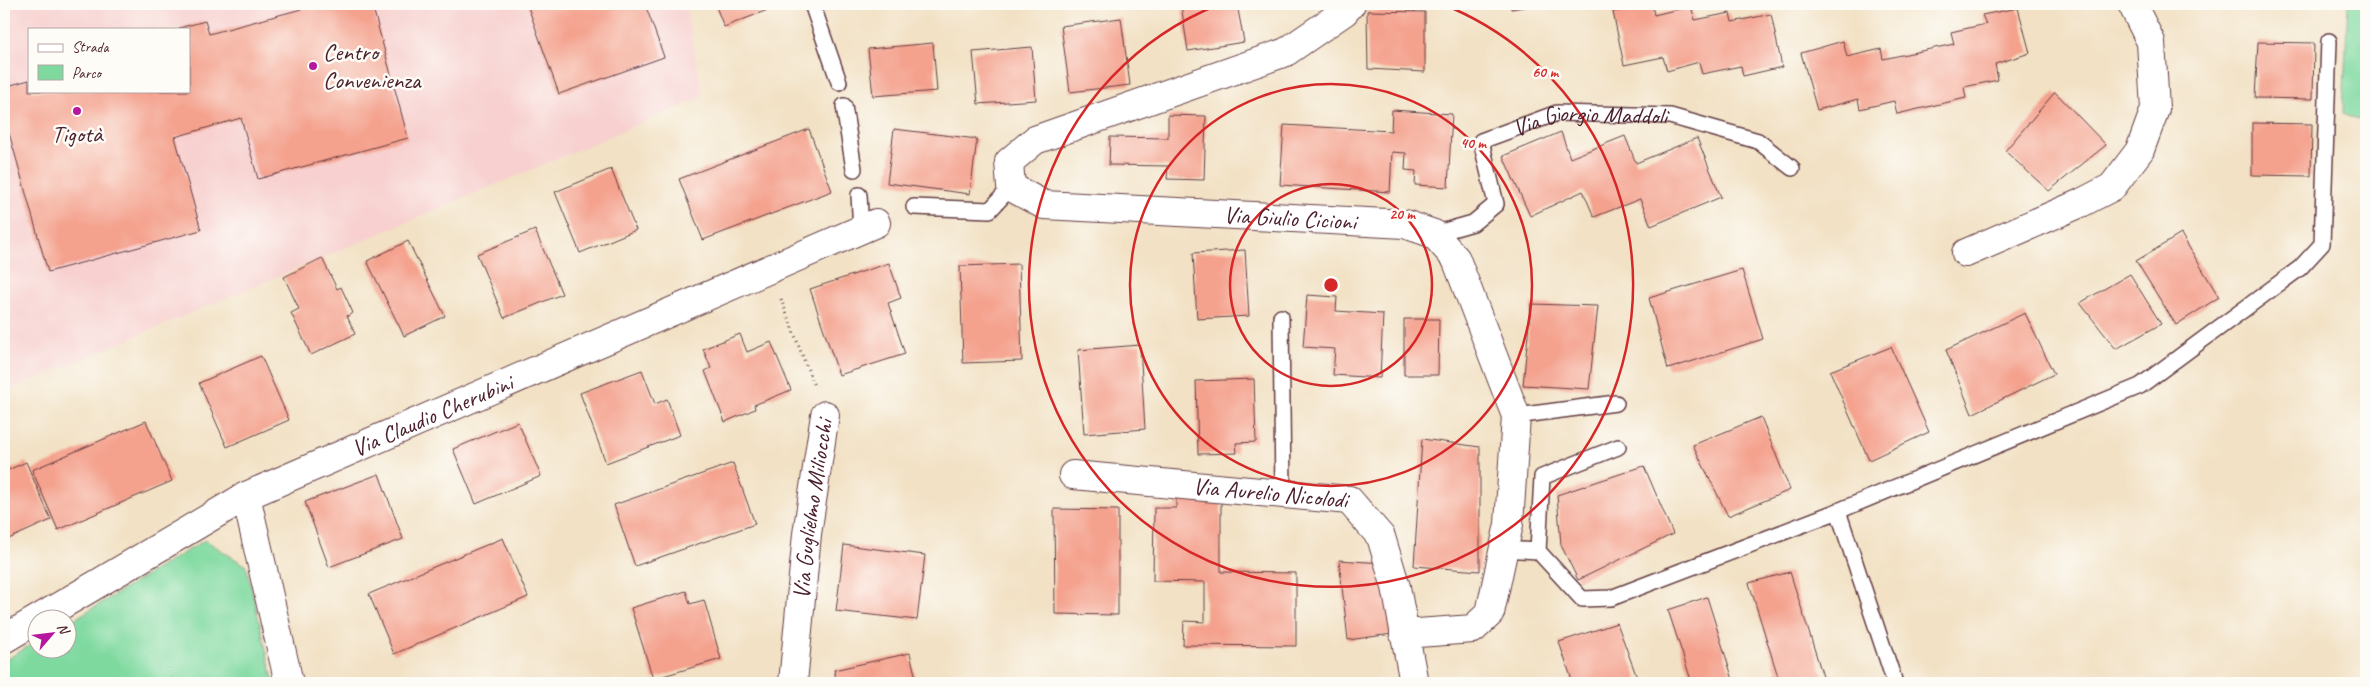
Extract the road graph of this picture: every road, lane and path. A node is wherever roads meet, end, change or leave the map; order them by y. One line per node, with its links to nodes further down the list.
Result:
1 (812, 4): 5 (lane)
2 (1351, 4): 9 (street)
3 (2132, 4): 14 (street)
4 (2329, 41): 24 (lane)
5 (839, 82)
6 (844, 106): 8 (lane)
7 (1792, 168): 13 (lane, Via Giorgio Maddoli)
8 (854, 169)
9 (1011, 187): 11 (lane); 13 (street, Via Giulio Cicioni)
10 (859, 196): 12 (lane)
11 (914, 207)
12 (869, 227): 23 (street, Via Claudio Cherubini)
13 (1434, 234): 19 (street, Via Giulio Cicioni)
14 (1966, 254)
15 (787, 312): 18 (path, Via Guglielmo Miliocchi)
16 (1281, 317): 22 (lane)
17 (1616, 403): 19 (lane)
18 (825, 415): 30 (street, Via Guglielmo Miliocchi)
19 (1516, 416): 25 (street, Via Giulio Cicioni)
20 (1618, 447): 26 (lane)
21 (1073, 475): 22 (street, Via Aurelio Nicolodi)
22 (1283, 494): 27 (street, Via Aurelio Nicolodi)
23 (246, 496): 28 (street, Via Claudio Cherubini); 29 (street)
24 (1838, 511): 26 (lane); 32 (lane)
25 (1504, 549): 26 (lane); 27 (street, Via Giulio Cicioni)
26 (1538, 551)
27 (1404, 634): 31 (street)
28 (4, 639)
29 (290, 683)
30 (793, 683)
31 (1414, 683)
32 (1895, 683)

